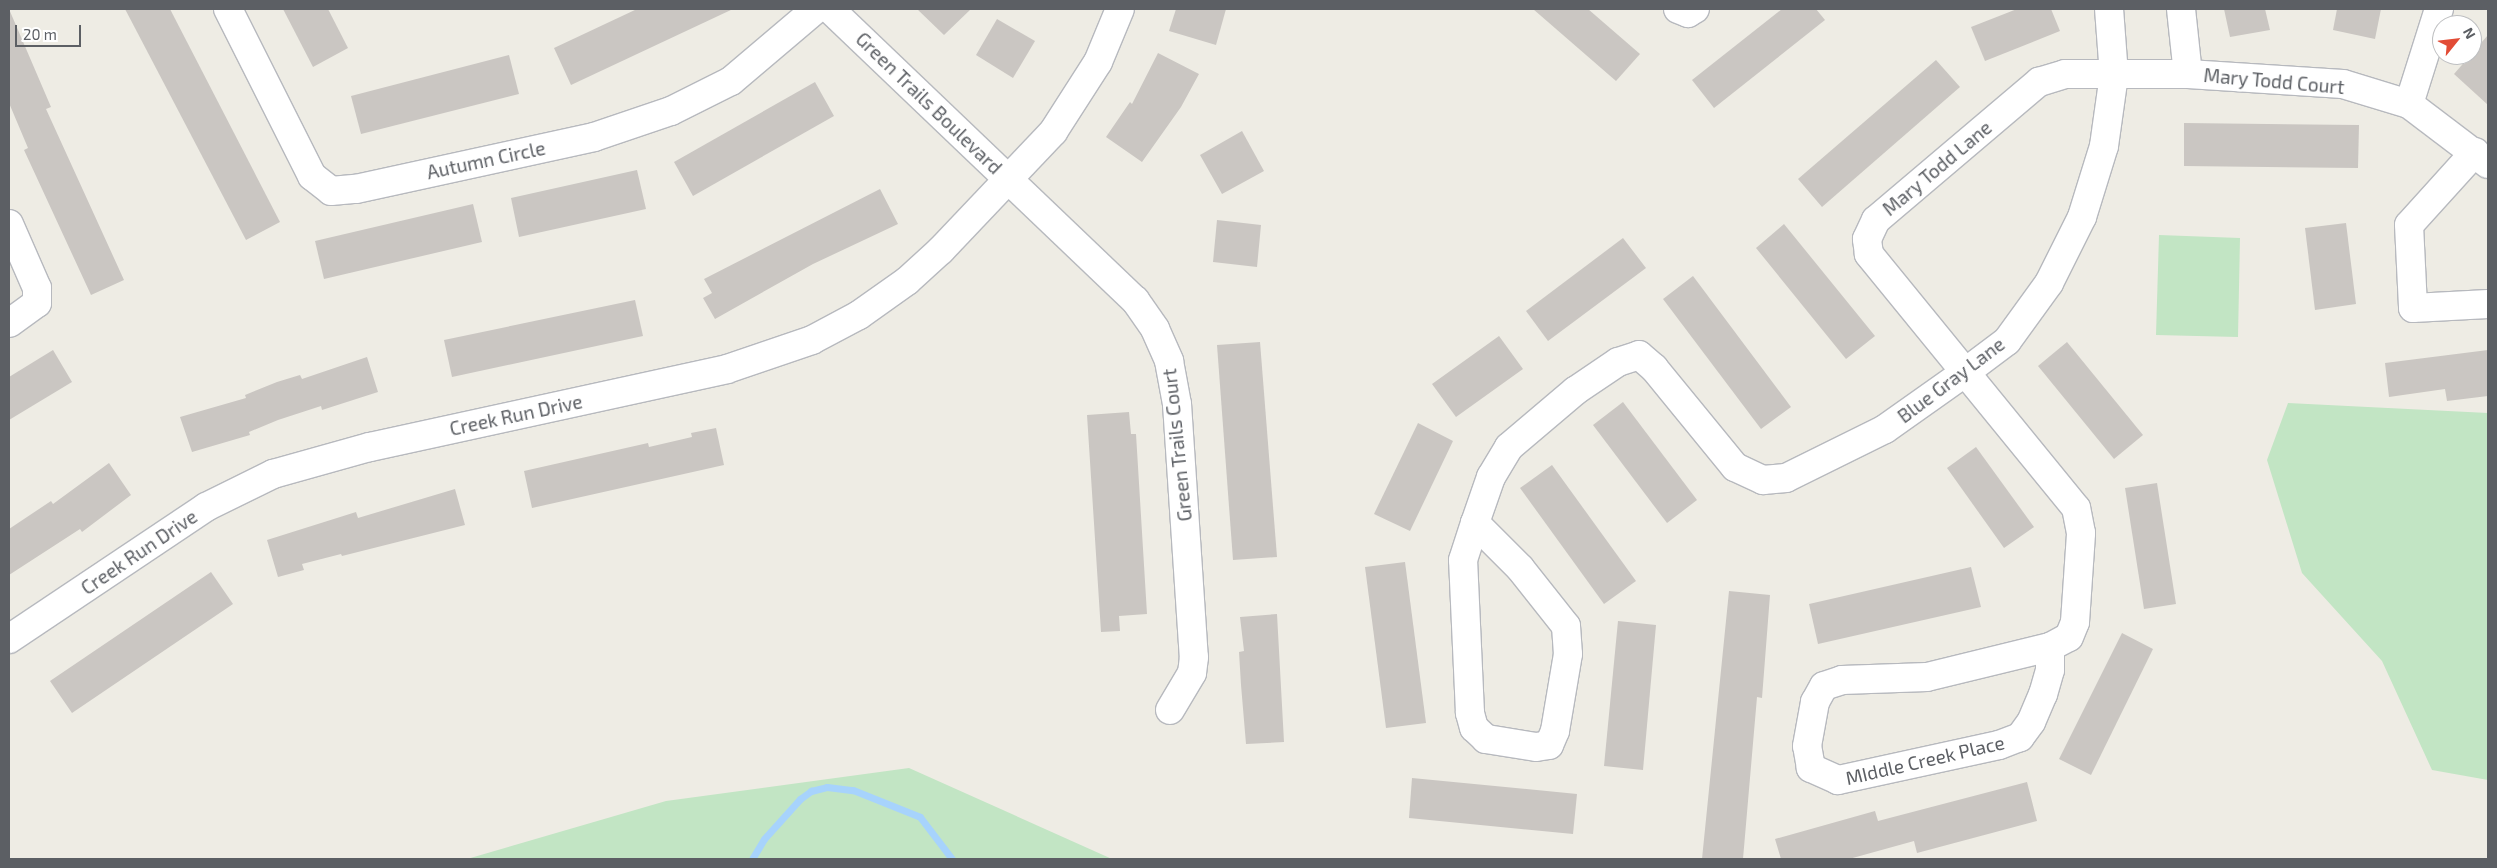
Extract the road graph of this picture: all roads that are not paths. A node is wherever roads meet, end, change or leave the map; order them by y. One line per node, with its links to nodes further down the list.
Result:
1 (228, 9): 2 (street, Autumn Circle)
2 (816, 9)
3 (830, 9): 14 (street, Green Trails Boulevard)
4 (1120, 9): 14 (street, Creek Run Drive)
5 (1678, 9): 6 (street)
6 (1696, 9)
7 (2109, 9): 11 (street, Blue Gray Lane)
8 (2181, 9): 10 (street)
9 (2439, 9): 12 (street)
10 (2188, 74): 11 (street, Mary Todd Court); 12 (street, Mary Todd Court)
11 (2114, 75): 18 (street, Blue Gray Lane); 18 (street, Mary Todd Lane)
12 (2410, 104): 13 (street, Mary Todd Court)
13 (2482, 158): 16 (street, Mary Todd Court)
14 (1007, 178): 20 (street, Creek Run Drive); 22 (street, Green Trails Court)
15 (9, 224): 17 (street)
16 (2488, 304)
17 (9, 323)
18 (1967, 371): 19 (street, Blue Gray Lane); 21 (street, MIddle Creek Place)
19 (1475, 523): 19 (street)
20 (9, 639)
21 (2050, 647): 21 (street, MIddle Creek Place)
22 (1170, 710)

